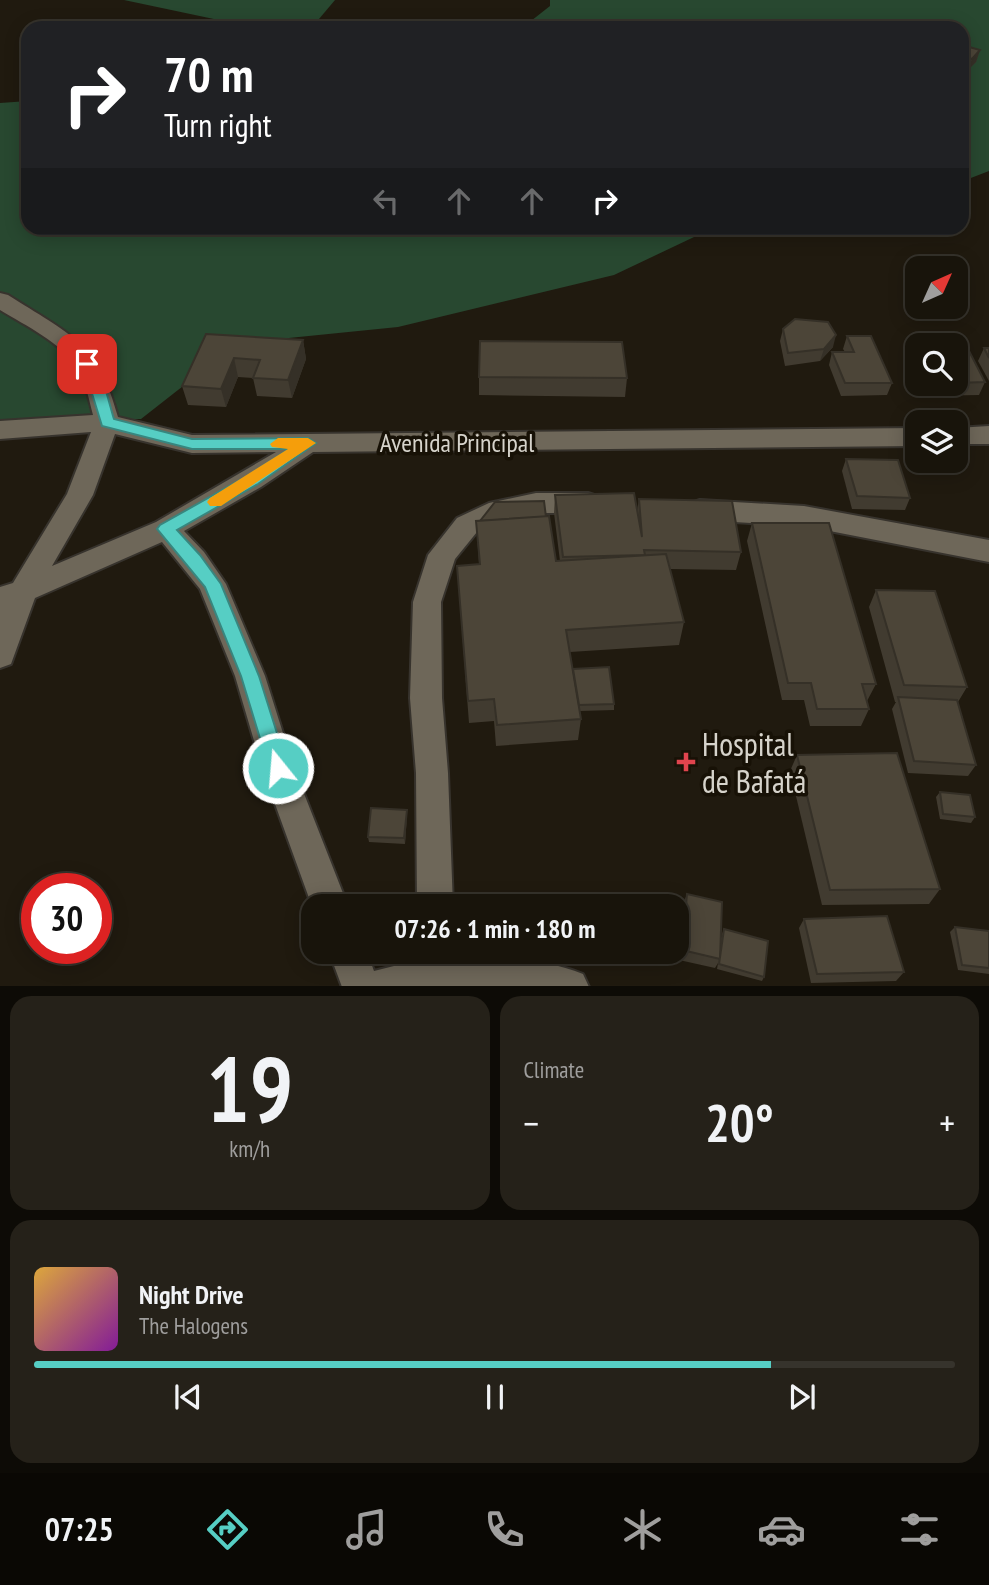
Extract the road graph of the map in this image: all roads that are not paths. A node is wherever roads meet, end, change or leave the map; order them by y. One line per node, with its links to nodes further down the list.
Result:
1 (0, 300): 2 (street)
2 (107, 423): 3 (street, Avenida Principal); 7 (street, Avenida Principal); 12 (street)
3 (0, 430)
4 (989, 435): 5 (street)
5 (968, 436)
6 (905, 437): 7 (street, Avenida Principal)
7 (308, 443): 10 (street)
8 (620, 505): 15 (street)
9 (672, 508): 11 (street)
10 (166, 529): 12 (street); 14 (street)
11 (989, 551)
12 (11, 595): 13 (street)
13 (0, 655)
14 (325, 894)
15 (435, 894)
16 (353, 964): 19 (street)
17 (435, 964): 20 (street)
18 (442, 964): 21 (street)
19 (361, 986)
20 (380, 986)
21 (570, 986)

